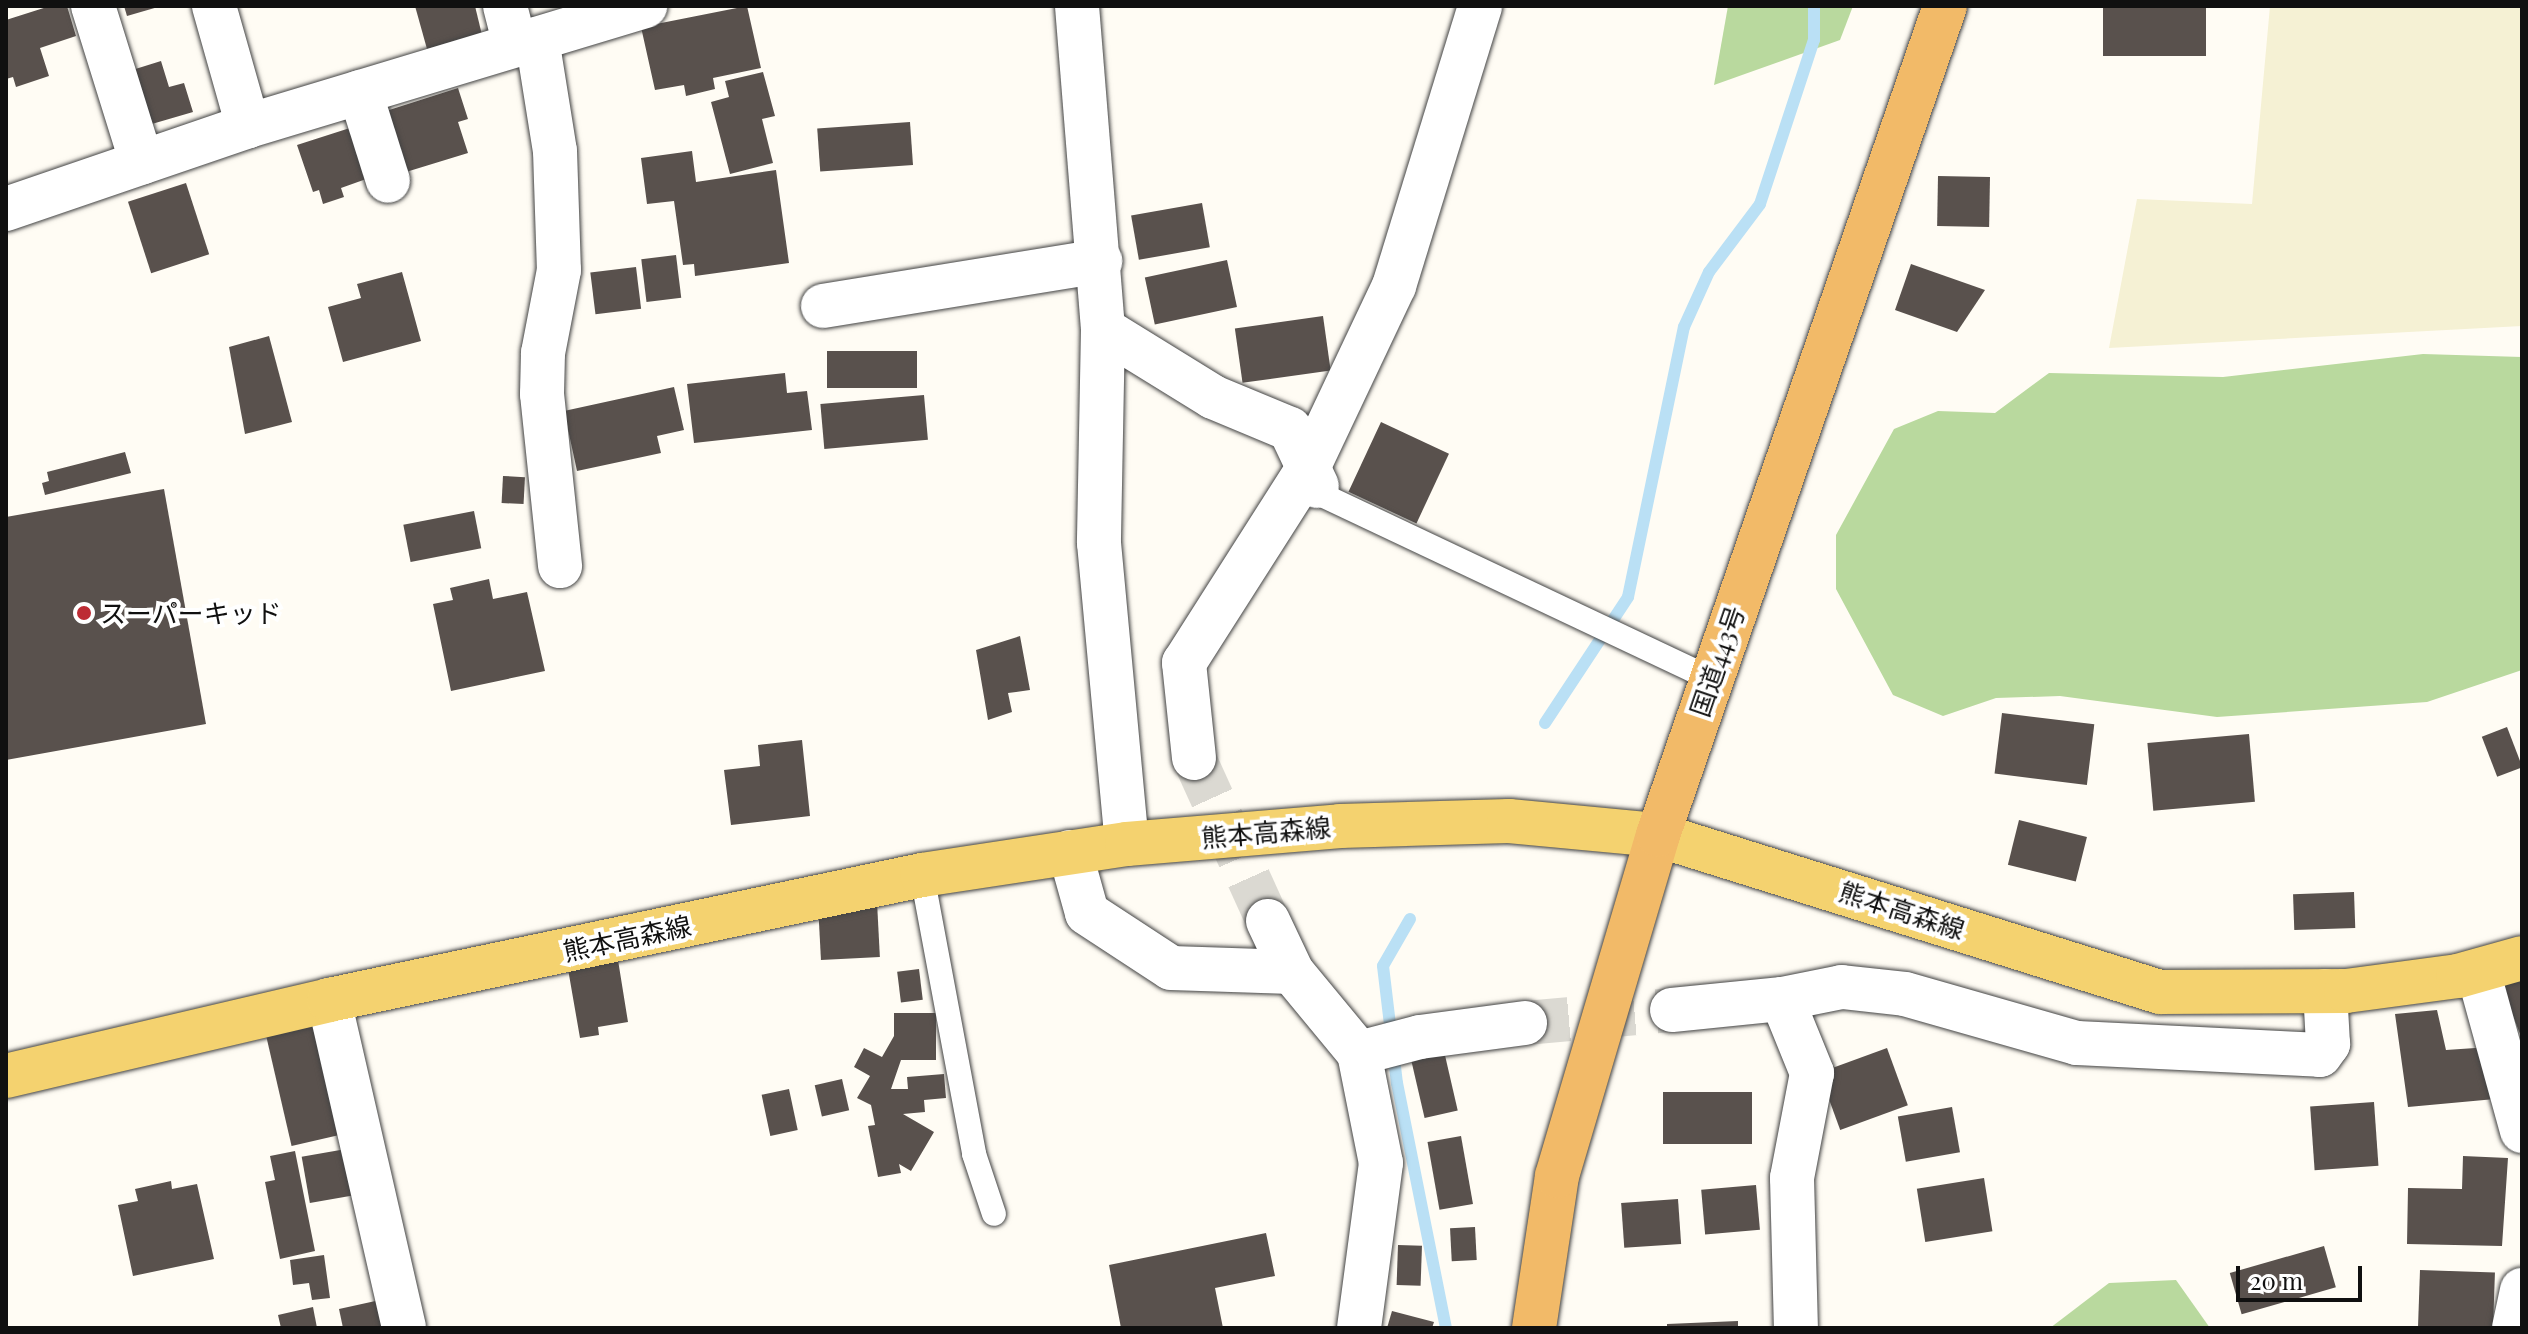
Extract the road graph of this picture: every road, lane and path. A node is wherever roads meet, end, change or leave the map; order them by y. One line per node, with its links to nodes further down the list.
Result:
1 (93, 6): 10 (street)
2 (214, 6): 9 (street)
3 (1077, 6): 13 (street)
4 (1480, 6): 16 (street)
5 (1945, 6): 18 (highway, 国道443号)
6 (639, 7): 7 (street)
7 (519, 30): 8 (street); 17 (street)
8 (360, 92): 9 (street); 11 (street)
9 (248, 126): 10 (street)
10 (142, 163): 12 (street)
11 (388, 181)
12 (6, 209)
13 (1100, 261): 14 (street); 15 (street)
14 (823, 306)
15 (1103, 329): 16 (street); 21 (street)
16 (1314, 482): 18 (lane); 19 (street)
17 (560, 566)
18 (1710, 678): 20 (highway, 国道443号)
19 (1194, 758)
20 (1658, 835): 21 (main road, 熊本高森線); 28 (main road, 熊本高森線); 40 (highway, 国道443号)
21 (1127, 844): 22 (main road, 熊本高森線)
22 (1070, 852): 23 (main road, 熊本高森線); 27 (street)
23 (922, 875): 30 (main road, 熊本高森線); 36 (lane)
24 (1268, 921): 27 (street)
25 (2522, 958): 26 (main road, 熊本高森線)
26 (2478, 971): 28 (main road, 熊本高森線); 35 (street)
27 (1292, 972): 33 (street)
28 (2325, 991): 29 (street)
29 (1782, 999): 31 (street); 41 (street)
30 (329, 1000): 34 (main road, 熊本高森線); 38 (street)
31 (1672, 1010)
32 (1525, 1023): 33 (street)
33 (1379, 1047): 39 (street)
34 (6, 1076)
35 (2522, 1131)
36 (994, 1214)
37 (2522, 1290): 42 (street)
38 (404, 1328)
39 (1359, 1328)
40 (1534, 1328)
41 (1796, 1328)
42 (2514, 1328)

